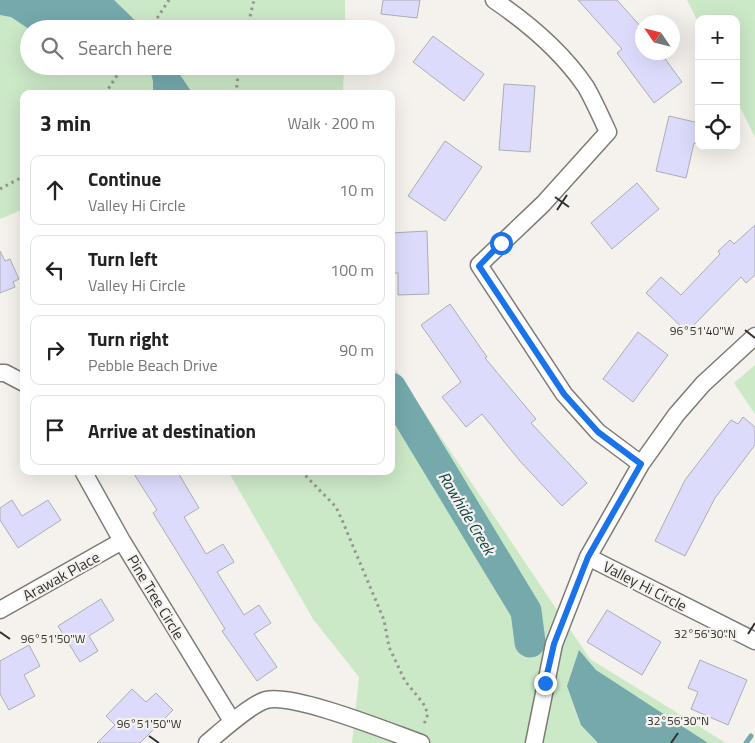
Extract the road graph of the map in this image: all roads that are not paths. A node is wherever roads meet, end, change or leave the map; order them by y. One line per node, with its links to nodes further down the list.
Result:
1 (494, 0): 5 (street)
2 (755, 336): 5 (street)
3 (0, 373): 4 (street)
4 (20, 382)
5 (641, 464): 8 (street)
6 (85, 475): 7 (street, Pine Tree Circle)
7 (122, 542): 9 (street, Arawak Place); 11 (street, Pine Tree Circle)
8 (588, 557): 10 (street, Valley Hi Circle); 14 (street)
9 (0, 610)
10 (755, 641)
11 (232, 721): 12 (street); 13 (street)
12 (415, 741)
13 (207, 743)
14 (534, 743)

